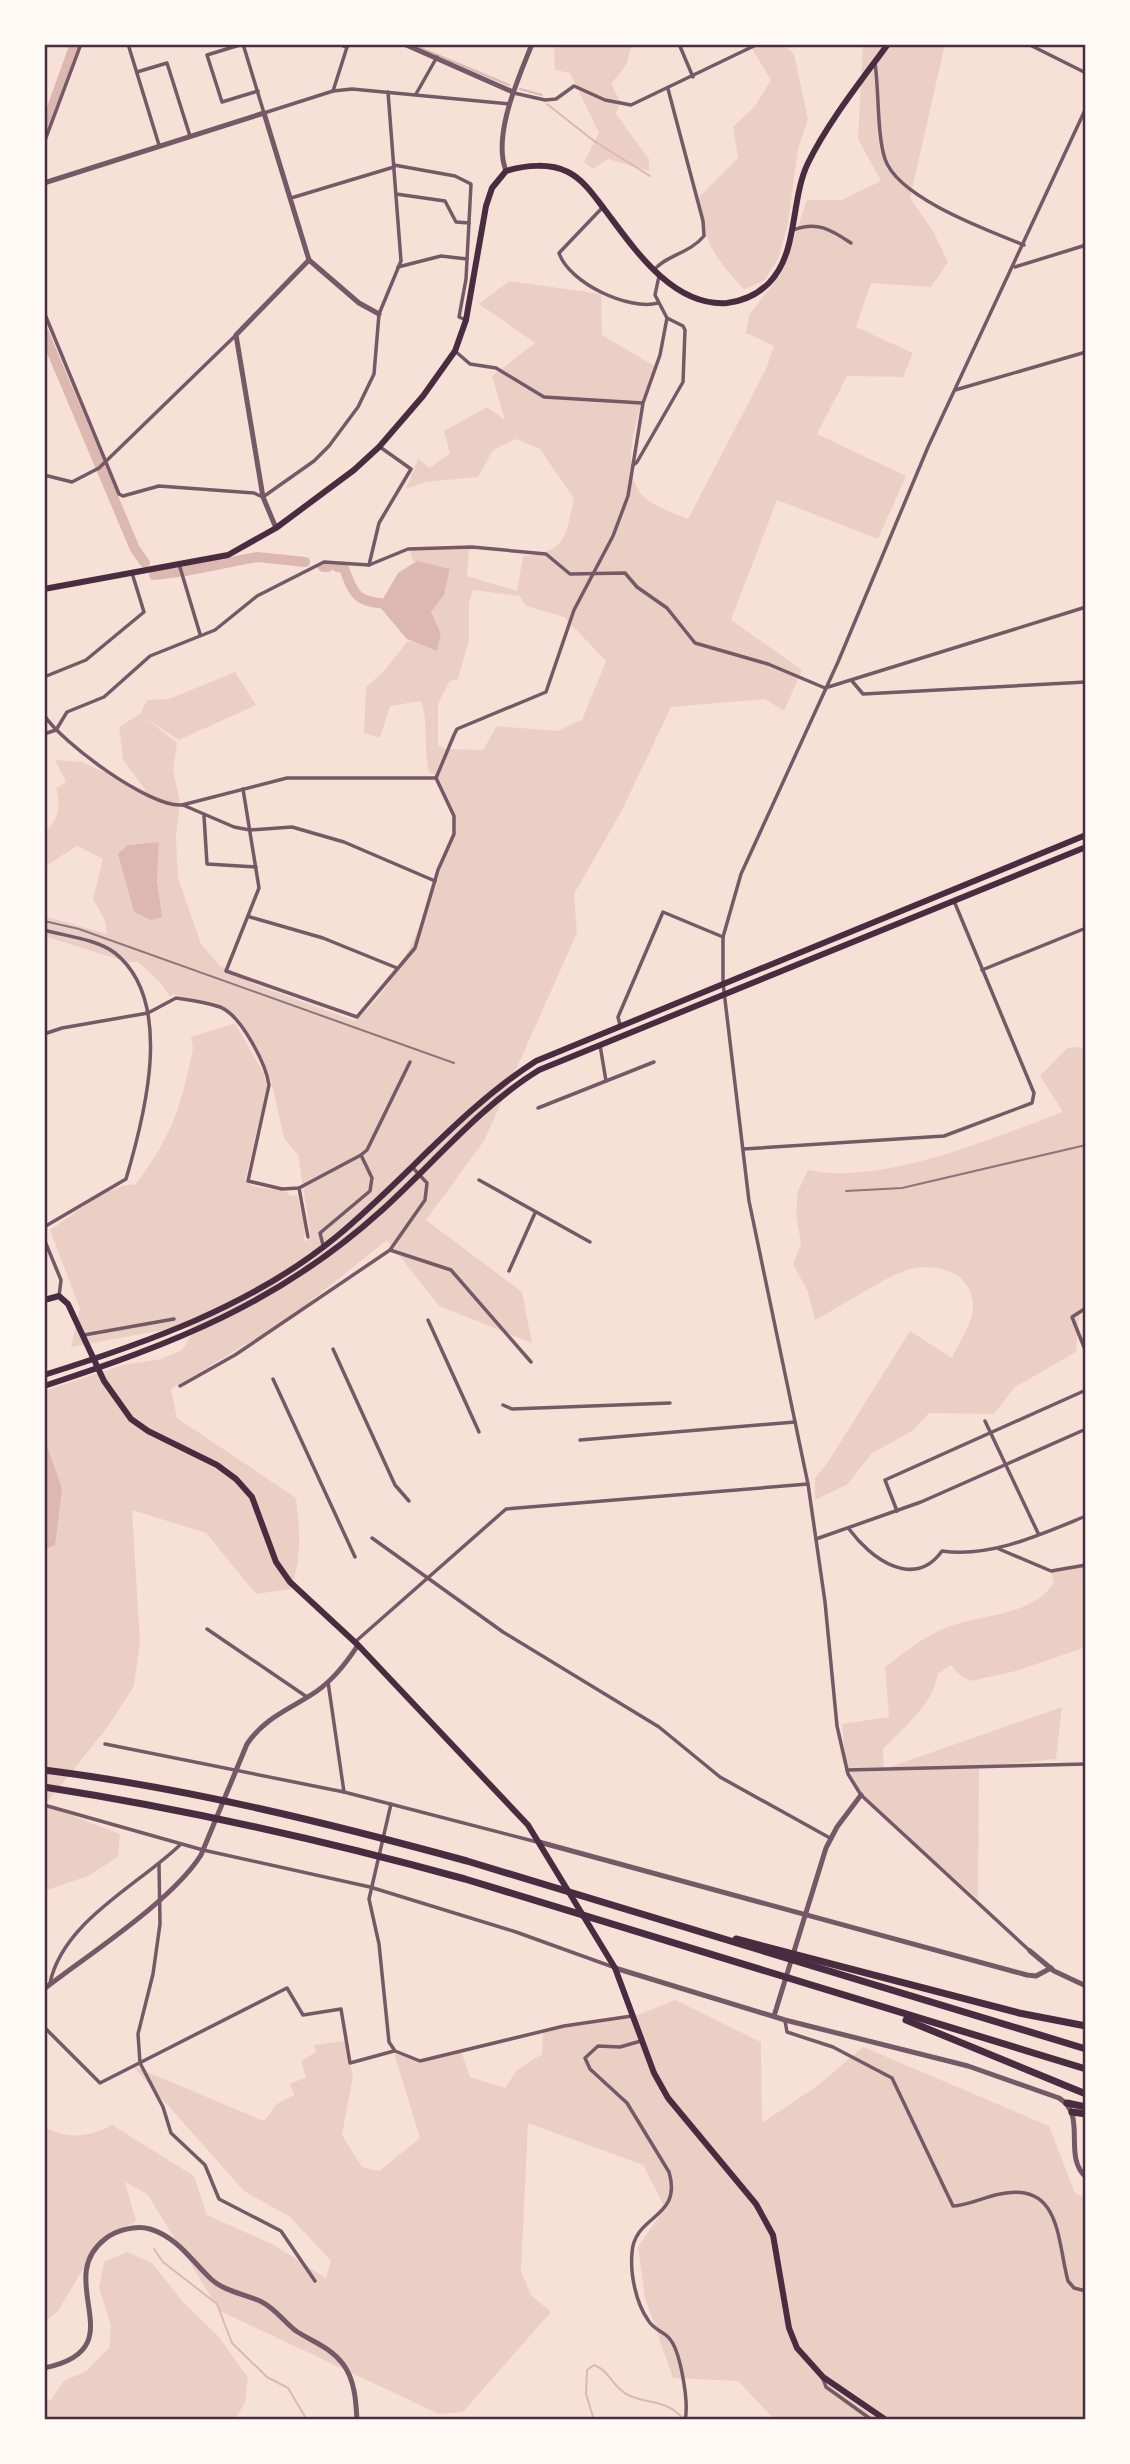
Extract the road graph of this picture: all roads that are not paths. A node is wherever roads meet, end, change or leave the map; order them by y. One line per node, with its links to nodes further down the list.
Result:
1 (81, 44): 29 (street)
2 (128, 44): 14 (street)
3 (243, 44): 19 (street); 19 (street)
4 (338, 44): 10 (street)
5 (404, 44): 12 (street)
6 (532, 44): 21 (street)
7 (679, 44): 16 (street)
8 (758, 44): 16 (street)
9 (1028, 44): 15 (street)
10 (347, 45): 18 (street)
11 (885, 45): 13 (main road)
12 (436, 57): 21 (street); 22 (street)
13 (875, 63): 38 (main road); 40 (street)
14 (137, 72): 27 (street); 30 (street)
15 (1086, 74)
16 (693, 77): 17 (street)
17 (668, 89): 21 (street); 46 (street)
18 (332, 91): 20 (street); 25 (street)
19 (258, 92): 25 (street)
20 (388, 92): 22 (street); 31 (street)
21 (513, 92): 23 (street)
22 (416, 94): 23 (street)
23 (510, 104): 32 (street)
24 (1086, 108): 26 (street)
25 (264, 113): 27 (street); 35 (street)
26 (1074, 135): 28 (street); 40 (street)
27 (190, 136): 30 (street)
28 (1081, 140)
29 (44, 143)
30 (159, 145): 33 (street)
31 (394, 166): 34 (street); 35 (street); 37 (street)
32 (506, 170): 36 (main road); 51 (main road)
33 (44, 183)
34 (396, 194): 37 (street); 44 (street)
35 (290, 198): 42 (street)
36 (603, 208): 46 (main road); 47 (street)
37 (470, 223): 43 (street)
38 (791, 231): 39 (street); 46 (main road)
39 (850, 243)
40 (1024, 245): 45 (street)
41 (1086, 245): 45 (street)
42 (309, 260): 49 (street); 52 (street)
43 (467, 260): 44 (street); 51 (street)
44 (398, 267): 49 (street)
45 (1014, 267): 55 (street)
46 (657, 273): 47 (street)
47 (658, 303): 50 (street)
48 (44, 312): 58 (street)
49 (379, 314): 61 (street)
50 (667, 318): 56 (street); 59 (street)
51 (466, 320): 53 (main road)
52 (236, 335): 58 (street); 61 (street)
53 (455, 351): 56 (street); 57 (main road)
54 (1086, 352): 55 (street)
55 (955, 390): 73 (street)
56 (643, 403): 59 (street)
57 (379, 447): 62 (main road); 64 (street)
58 (106, 463): 60 (street); 61 (street)
59 (632, 465): 66 (street)
60 (44, 475)
61 (263, 497): 62 (street)
62 (276, 528): 63 (main road)
63 (179, 564): 65 (main road); 69 (street)
64 (369, 565): 66 (street); 69 (street)
65 (131, 572): 67 (main road); 70 (street)
66 (592, 575): 73 (street); 77 (street)
67 (44, 589)
68 (1086, 607): 71 (street)
69 (200, 634): 75 (street)
70 (44, 677)
71 (852, 681): 72 (street); 73 (street)
72 (1086, 682)
73 (825, 688): 90 (street)
74 (44, 715): 75 (street)
75 (56, 730): 76 (street); 79 (street)
76 (44, 734)
77 (436, 778): 78 (street); 85 (street)
78 (243, 789): 79 (street); 81 (street)
79 (182, 805): 80 (street)
80 (204, 816): 81 (street); 84 (street)
81 (250, 830): 84 (street); 85 (street)
82 (1086, 835): 93 (main road)
83 (1086, 847): 86 (main road)
84 (256, 867): 87 (street)
85 (435, 881): 91 (street)
86 (954, 901): 92 (street); 94 (main road)
87 (249, 917): 91 (street); 91 (street)
88 (1086, 928): 92 (street)
89 (44, 930): 95 (street)
90 (723, 937): 93 (street); 96 (street)
91 (397, 968)
92 (982, 970): 103 (street)
93 (723, 983): 94 (street); 96 (main road)
94 (724, 995): 98 (main road); 103 (street)
95 (148, 1013): 97 (street); 108 (street); 110 (street)
96 (620, 1026): 105 (main road)
97 (44, 1034)
98 (600, 1044): 101 (street); 106 (main road)
99 (410, 1062): 104 (street)
100 (653, 1062): 101 (street)
101 (606, 1081): 102 (street)
102 (538, 1108)
103 (743, 1149): 136 (street)
104 (361, 1155): 108 (street); 114 (street)
105 (413, 1168): 106 (street); 114 (main road)
106 (419, 1175): 115 (street); 127 (main road)
107 (479, 1180): 109 (street)
108 (299, 1188): 111 (street)
109 (535, 1213): 113 (street); 116 (street)
110 (44, 1227)
111 (308, 1237)
112 (44, 1239): 117 (street)
113 (590, 1242)
114 (324, 1246): 125 (main road)
115 (390, 1250): 126 (street); 131 (street)
116 (509, 1271)
117 (59, 1296): 118 (main road); 122 (main road)
118 (44, 1300)
119 (1086, 1308): 124 (street)
120 (174, 1319): 122 (street)
121 (428, 1320): 138 (street)
122 (82, 1336): 125 (main road)
123 (333, 1349): 143 (street)
124 (1086, 1352)
125 (92, 1359): 127 (main road); 128 (main road)
126 (531, 1362)
127 (98, 1368): 130 (main road); 155 (main road)
128 (44, 1375)
129 (273, 1379): 151 (street)
130 (44, 1386)
131 (180, 1386)
132 (1086, 1390): 139 (street)
133 (670, 1403): 134 (street)
134 (503, 1405)
135 (985, 1421): 139 (street)
136 (795, 1422): 140 (street); 142 (street)
137 (1086, 1429): 141 (street)
138 (478, 1432)
139 (990, 1433): 141 (street); 144 (street)
140 (580, 1440)
141 (1005, 1465): 144 (street); 147 (street)
142 (808, 1484): 149 (street); 153 (street)
143 (410, 1501)
144 (897, 1511): 146 (street)
145 (1086, 1516): 147 (street)
146 (849, 1529): 149 (street); 150 (street)
147 (1038, 1534): 150 (street)
148 (372, 1538): 153 (street)
149 (816, 1539): 162 (street)
150 (998, 1548): 152 (street)
151 (355, 1557)
152 (1086, 1565)
153 (428, 1576): 155 (street); 168 (street)
154 (207, 1629): 157 (street)
155 (357, 1643): 156 (street); 169 (main road)
156 (328, 1682): 157 (street); 164 (street)
157 (307, 1697): 160 (street)
158 (105, 1744): 160 (street)
159 (1086, 1764): 162 (street)
160 (237, 1768): 164 (street); 171 (street)
161 (46, 1770): 175 (highway)
162 (847, 1770): 165 (street)
163 (44, 1787): 182 (highway)
164 (344, 1792): 166 (street)
165 (860, 1796): 168 (street); 177 (street)
166 (391, 1804): 169 (street); 173 (street)
167 (44, 1805): 170 (street)
168 (830, 1838): 176 (street)
169 (537, 1842): 176 (street); 178 (main road)
170 (181, 1844): 171 (street); 172 (street)
171 (204, 1848): 173 (street); 174 (street)
172 (159, 1864): 174 (street); 181 (street)
173 (370, 1887): 178 (street); 190 (street)
174 (160, 1899): 181 (street); 191 (street)
175 (611, 1905): 186 (highway); 189 (highway)
176 (802, 1919): 179 (street); 184 (street)
177 (1030, 1951): 179 (street)
178 (615, 1968): 183 (main road); 184 (street)
179 (1051, 1968): 180 (street)
180 (1086, 1986)
181 (47, 1987)
182 (873, 2006): 192 (highway); 193 (highway)
183 (634, 2015): 188 (main road); 190 (street)
184 (774, 2016): 185 (street)
185 (785, 2020): 194 (street); 200 (street)
186 (1086, 2026)
187 (44, 2027): 191 (street)
188 (643, 2040): 202 (main road); 203 (street)
189 (1086, 2049)
190 (395, 2051): 191 (street)
191 (140, 2063): 199 (street)
192 (1086, 2069)
193 (1086, 2094)
194 (1067, 2102): 195 (highway); 196 (street)
195 (1086, 2107)
196 (1072, 2112): 197 (highway); 198 (street)
197 (1086, 2114)
198 (1086, 2177)
199 (314, 2281)
200 (1086, 2291)
201 (44, 2368): 204 (street)
202 (823, 2377): 205 (street); 206 (main road)
203 (687, 2419)
204 (357, 2420)
205 (872, 2420)
206 (886, 2420)

